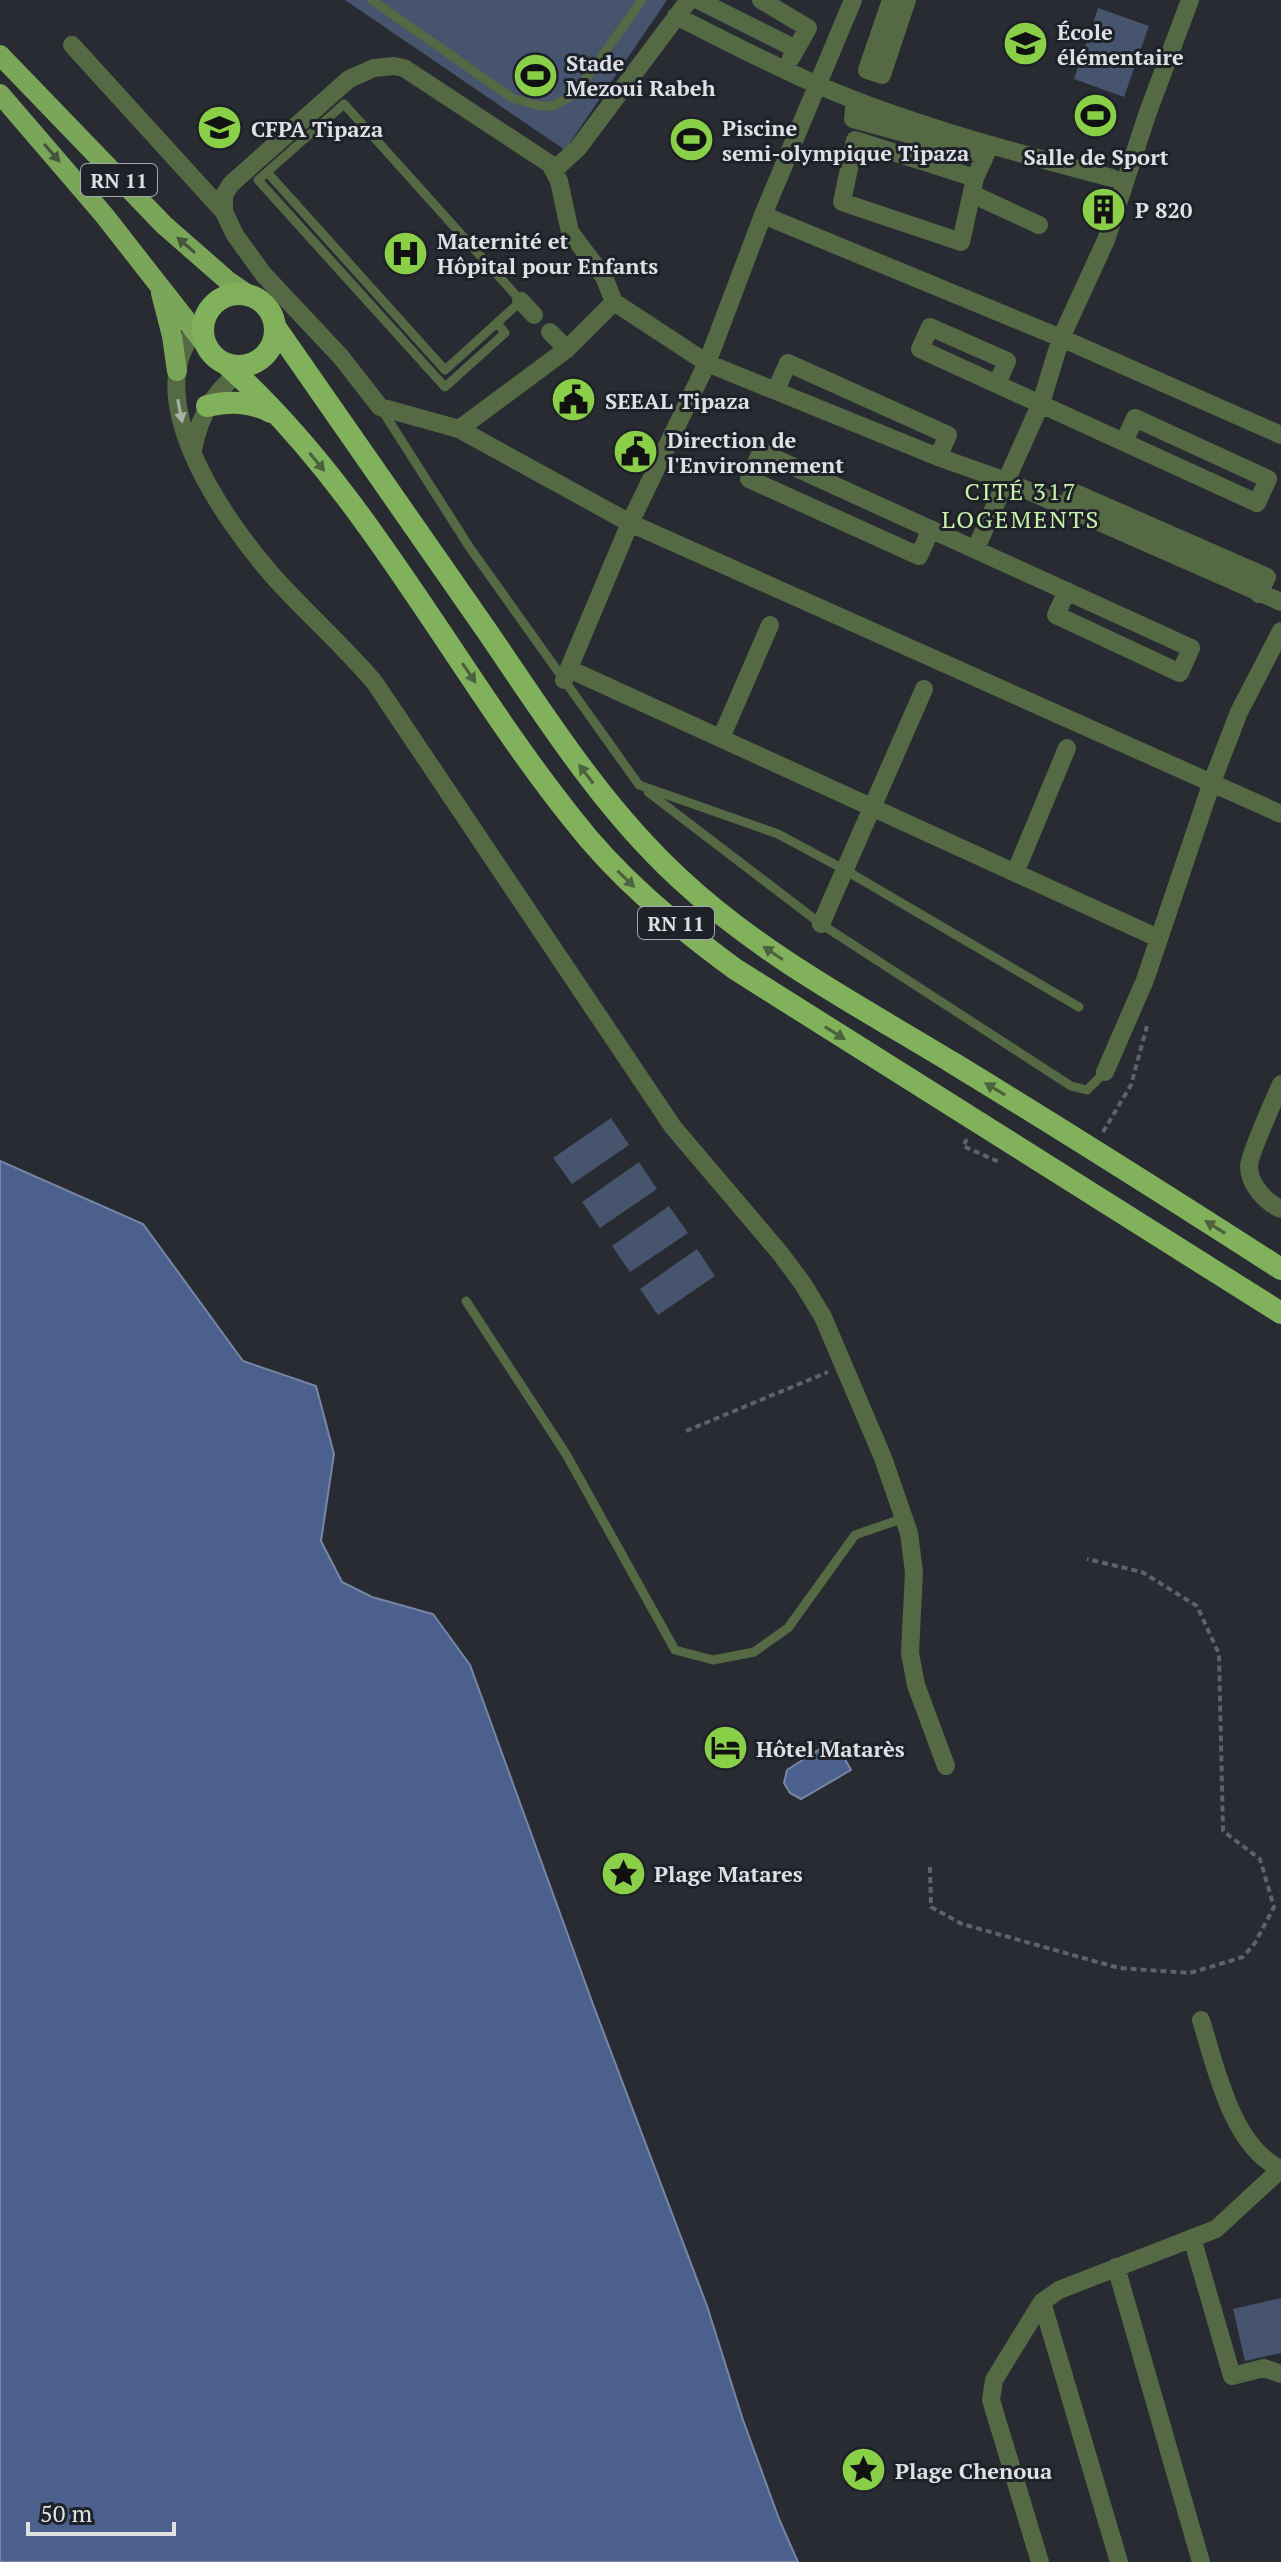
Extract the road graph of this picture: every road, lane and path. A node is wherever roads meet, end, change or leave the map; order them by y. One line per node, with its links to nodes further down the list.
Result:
1 (372, 0): 2 (lane)
2 (642, 0)
3 (689, 0): 10 (street)
4 (698, 0): 12 (street)
5 (761, 0): 12 (street)
6 (853, 0): 15 (street)
7 (891, 0): 8 (street)
8 (907, 0)
9 (1190, 0): 33 (street)
10 (676, 16): 14 (street); 18 (street)
11 (72, 45): 22 (street)
12 (796, 49): 14 (street)
13 (0, 55): 26 (main road, RN 11, one-way to 13)
14 (785, 70): 15 (street)
15 (819, 86): 17 (street); 23 (street)
16 (0, 94): 25 (main road, RN 11, one-way to 25)
17 (987, 150): 20 (street); 21 (street)
18 (554, 170): 22 (street); 28 (street)
19 (267, 172): 29 (lane); 29 (lane); 29 (lane)
20 (1112, 178)
21 (974, 186): 21 (street); 24 (street)
22 (224, 212): 27 (street)
23 (763, 215): 33 (street); 35 (street)
24 (1039, 225)
25 (159, 285): 32 (main road, RN 11); 37 (main road)
26 (247, 294): 27 (highway); 32 (highway)
27 (275, 302): 30 (highway); 42 (street)
28 (614, 302): 34 (street); 35 (street)
29 (497, 323)
30 (276, 328): 36 (highway); 76 (highway, RN 11, one-way to 30)
31 (550, 332): 34 (street)
32 (202, 333): 36 (highway); 37 (street)
33 (1061, 338): 40 (street); 45 (street)
34 (567, 349): 44 (street)
35 (707, 363): 39 (street); 50 (street)
36 (238, 367): 41 (street); 43 (highway, RN 11)
37 (177, 371): 47 (street, one-way to 47)
38 (997, 384): 40 (street)
39 (776, 390): 48 (street); 48 (street)
40 (1041, 403): 46 (street); 49 (street)
41 (207, 406): 43 (highway); 47 (street)
42 (380, 407): 44 (street); 57 (lane)
43 (281, 419): 78 (highway, RN 11, one-way to 78)
44 (459, 429): 50 (street)
45 (1281, 435)
46 (1124, 442): 46 (street)
47 (193, 450): 79 (street)
48 (938, 457): 49 (street)
49 (1006, 481): 52 (street); 54 (street)
50 (630, 523): 57 (street); 61 (street)
51 (931, 529): 51 (street); 52 (street)
52 (976, 548): 53 (street)
53 (1067, 591): 53 (street)
54 (1281, 602)
55 (770, 625): 59 (street)
56 (1281, 631): 61 (street)
57 (566, 674): 59 (street); 62 (lane)
58 (924, 689): 63 (street)
59 (721, 738): 63 (street)
60 (1067, 748): 66 (street)
61 (1212, 782): 64 (street); 68 (street)
62 (639, 785): 65 (lane); 67 (lane)
63 (873, 808): 65 (street); 66 (street)
64 (1281, 814)
65 (845, 870): 67 (street); 69 (lane)
66 (1015, 873): 68 (street)
67 (821, 924): 71 (lane)
68 (1158, 938): 71 (street)
69 (1079, 1007)
70 (1147, 1026): 73 (path)
71 (1105, 1072)
72 (1281, 1084): 74 (street)
73 (1131, 1085)
74 (1276, 1108): 75 (street)
75 (1281, 1209)
76 (1281, 1269)
77 (466, 1301): 81 (lane)
78 (1281, 1313)
79 (844, 1365): 80 (path); 81 (street)
80 (686, 1431)
81 (904, 1518): 83 (street)
82 (1087, 1559): 84 (path)
83 (946, 1766)
84 (930, 1867)
85 (1201, 2020): 86 (street)
86 (1281, 2169): 87 (street)
87 (1192, 2238): 88 (street); 90 (street)
88 (1116, 2267): 89 (street); 93 (street)
89 (1042, 2302): 91 (street); 92 (street)
90 (1281, 2374)
91 (1040, 2562)
92 (1119, 2562)
93 (1201, 2562)

